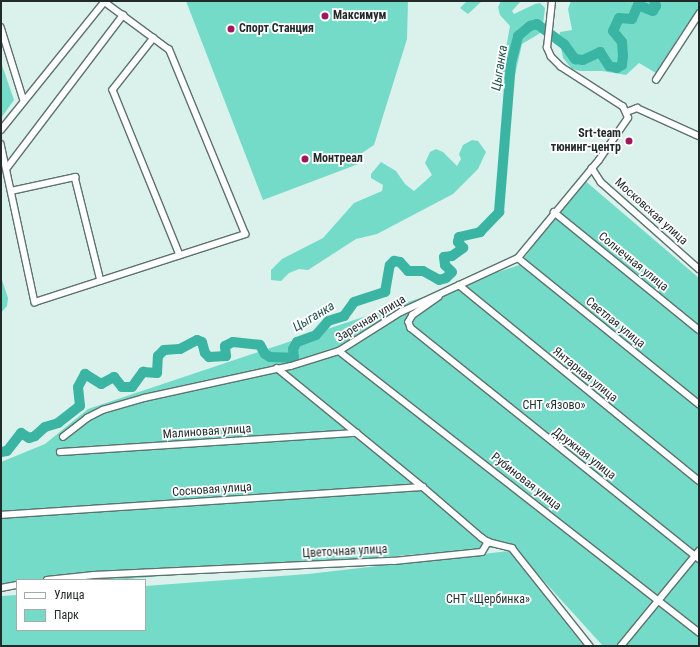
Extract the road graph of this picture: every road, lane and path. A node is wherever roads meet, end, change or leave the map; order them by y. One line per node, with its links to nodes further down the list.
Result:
1 (105, 1): 4 (street); 8 (street)
2 (552, 1): 9 (street)
3 (699, 14): 7 (street)
4 (123, 15): 6 (street); 13 (street)
5 (1, 27): 8 (street)
6 (154, 38): 17 (street); 17 (street)
7 (656, 80)
8 (24, 101): 10 (street)
9 (627, 115): 11 (street); 14 (street, Заречная улица)
10 (1, 130)
11 (699, 136)
12 (1, 144): 13 (street)
13 (6, 168): 15 (street)
14 (592, 168): 16 (street, Заречная улица); 19 (street, Московская улица)
15 (11, 191): 20 (street); 20 (street)
16 (554, 212): 18 (street, Заречная улица); 23 (street, Солнечная улица)
17 (180, 255): 20 (street)
18 (518, 258): 21 (street, Заречная улица); 26 (street, Светлая улица)
19 (699, 269)
20 (101, 280)
21 (459, 285): 22 (street, Заречная улица); 30 (street, Янтарная улица)
22 (452, 288): 24 (street, Заречная улица); 34 (street, Дружная улица)
23 (699, 330)
24 (339, 351): 25 (street, Заречная улица); 38 (street, Рубиновая улица)
25 (277, 368): 27 (street); 28 (street, Заречная улица)
26 (699, 404)
27 (356, 433): 29 (street, Малиновая улица); 31 (street)
28 (63, 437)
29 (60, 452)
30 (699, 480)
31 (424, 487): 32 (street, Сосновая улица); 33 (street)
32 (1, 515)
33 (488, 542): 35 (street, Цветочная улица); 40 (street)
34 (698, 555): 38 (street)
35 (56, 579)
36 (16, 585): 37 (street)
37 (1, 588)
38 (659, 599): 39 (street, Рубиновая улица); 41 (street)
39 (699, 632)
40 (590, 646)
41 (622, 646)

